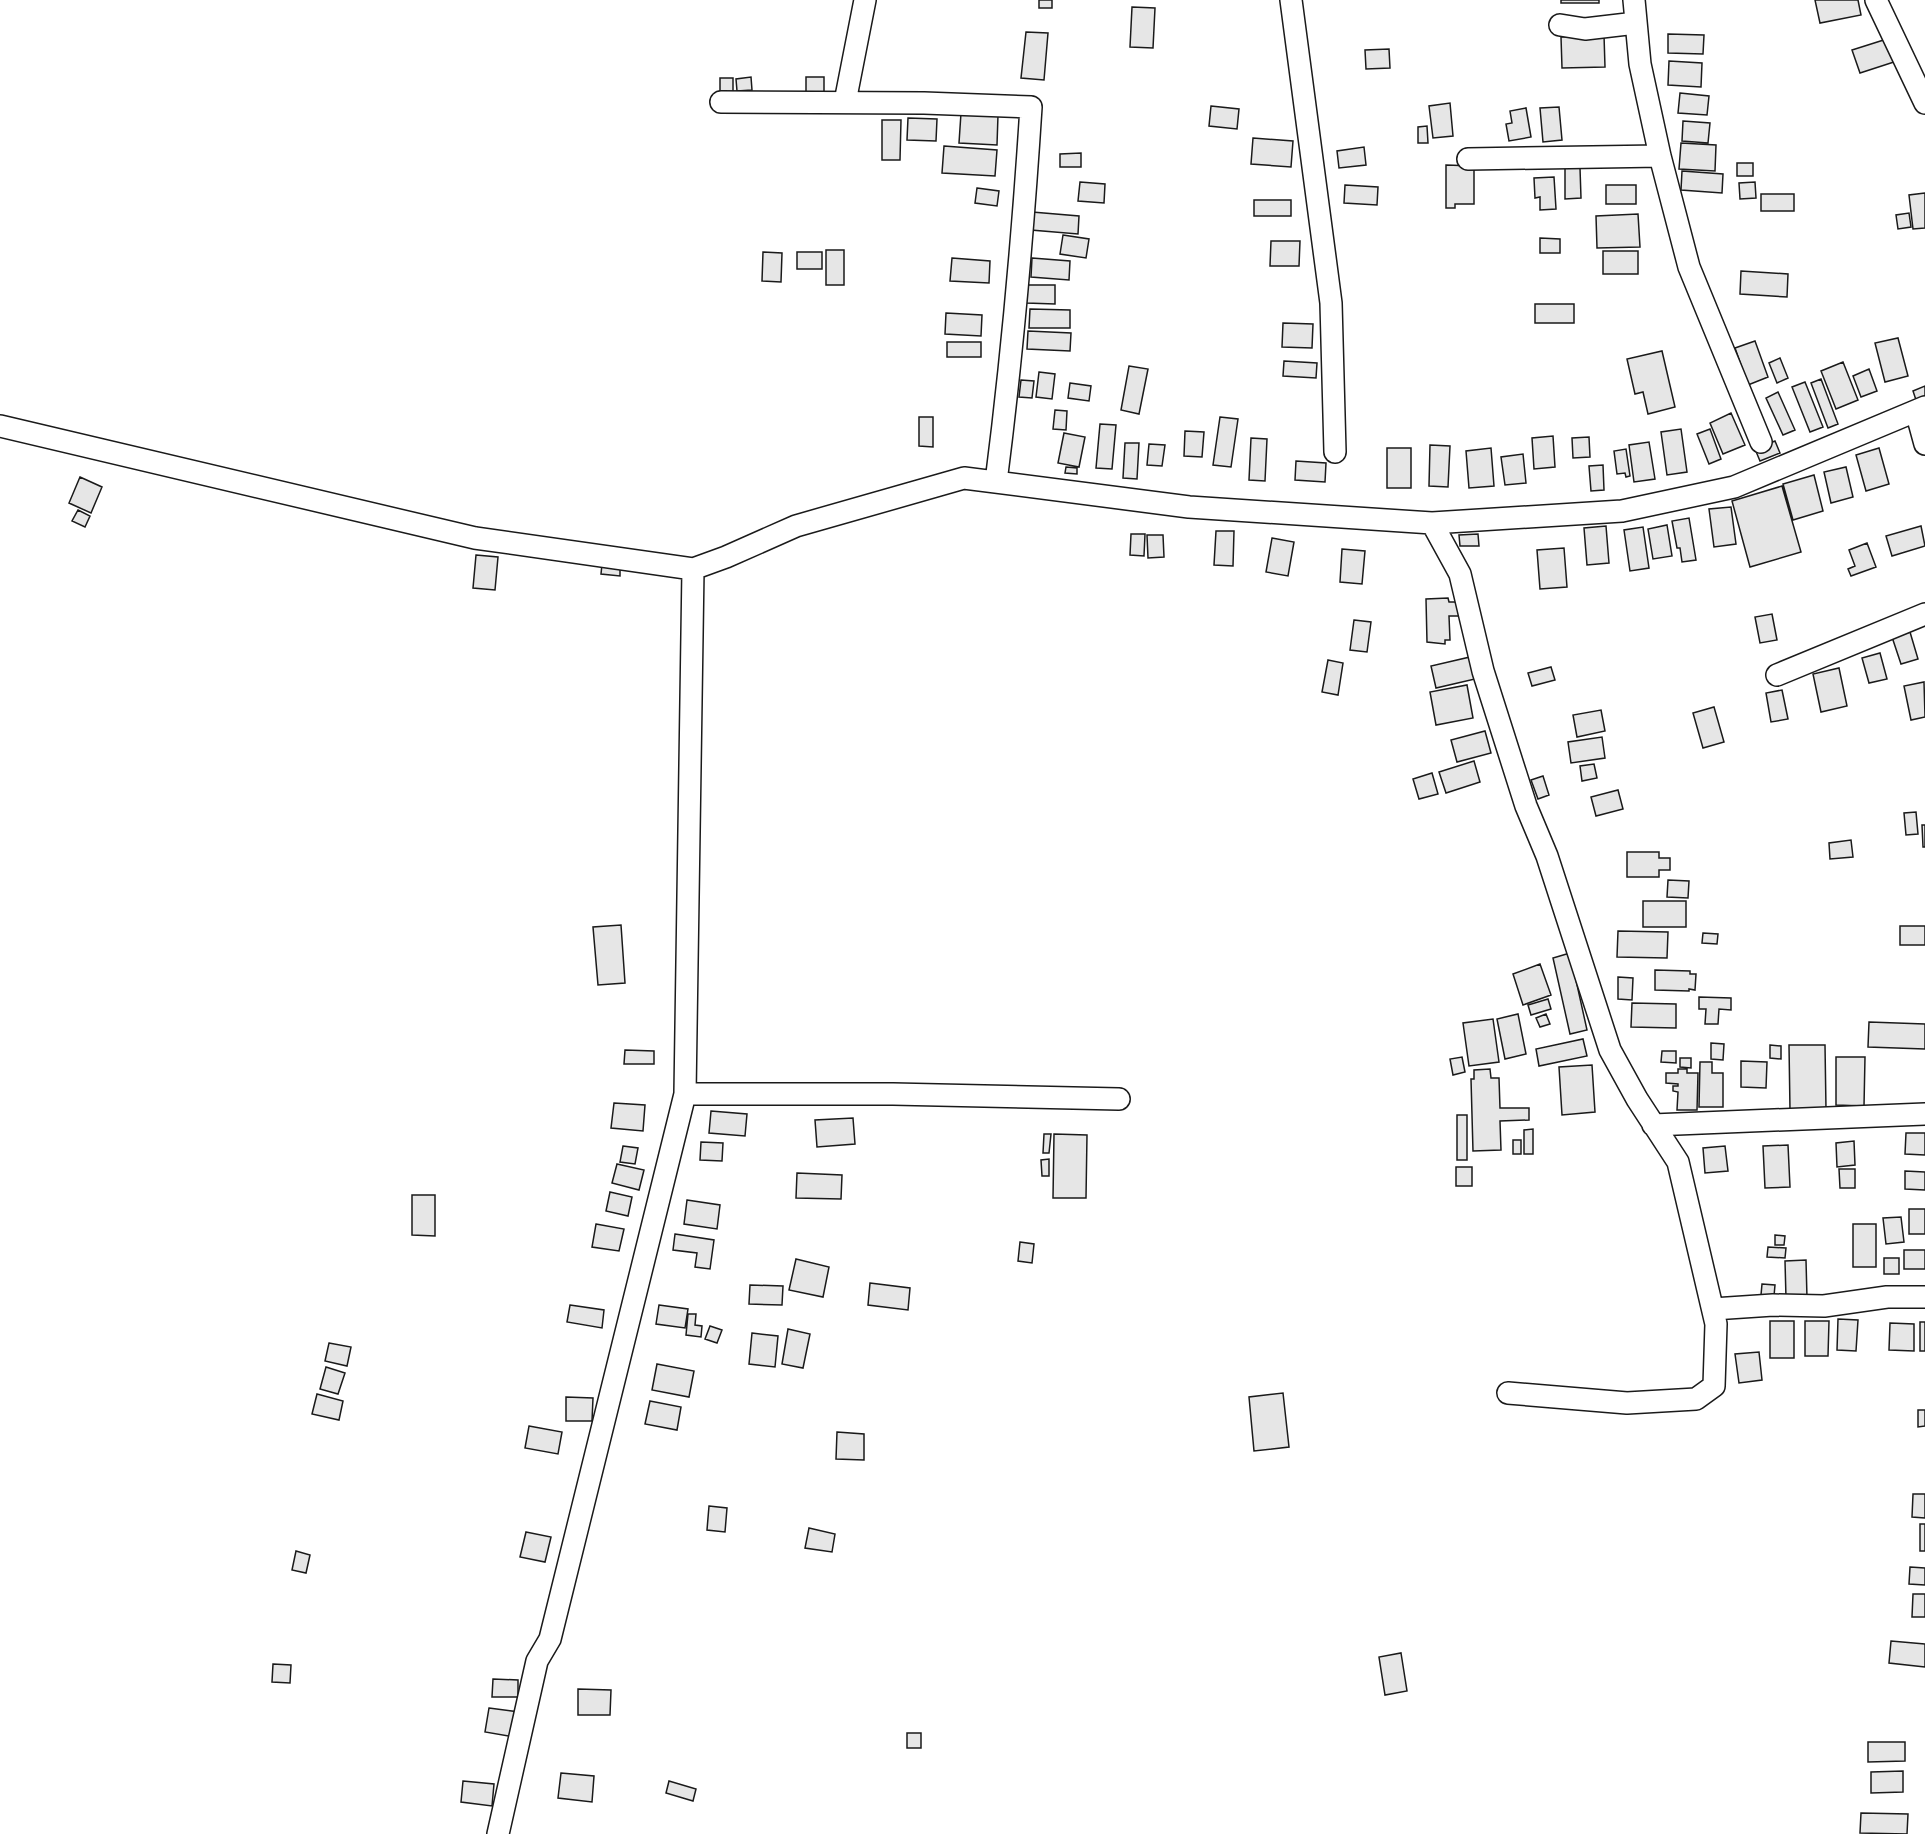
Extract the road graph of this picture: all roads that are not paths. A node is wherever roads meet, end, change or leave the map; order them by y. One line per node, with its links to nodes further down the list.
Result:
1 (865, 0): 8 (street)
2 (1291, 0): 16 (street)
3 (1634, 0): 5 (street)
4 (1876, 0): 9 (street)
5 (1636, 23): 6 (street); 10 (street)
6 (1560, 25)
7 (721, 102): 8 (street)
8 (845, 102): 17 (street)
9 (1925, 103)
10 (1660, 156): 11 (street); 14 (street)
11 (1468, 159)
12 (1920, 409): 15 (street); 18 (street)
13 (0, 426): 19 (street)
14 (1761, 442)
15 (1925, 444)
16 (1335, 452)
17 (996, 482): 18 (street); 19 (street)
18 (1432, 523): 25 (street)
19 (693, 569): 22 (street)
20 (1925, 614): 21 (street)
21 (1777, 675)
22 (685, 1094): 23 (street); 29 (street)
23 (1119, 1099)
24 (1925, 1114): 25 (street)
25 (1653, 1125): 27 (street)
26 (1925, 1297): 27 (street)
27 (1713, 1309): 28 (street)
28 (1508, 1393)
29 (498, 1834)

